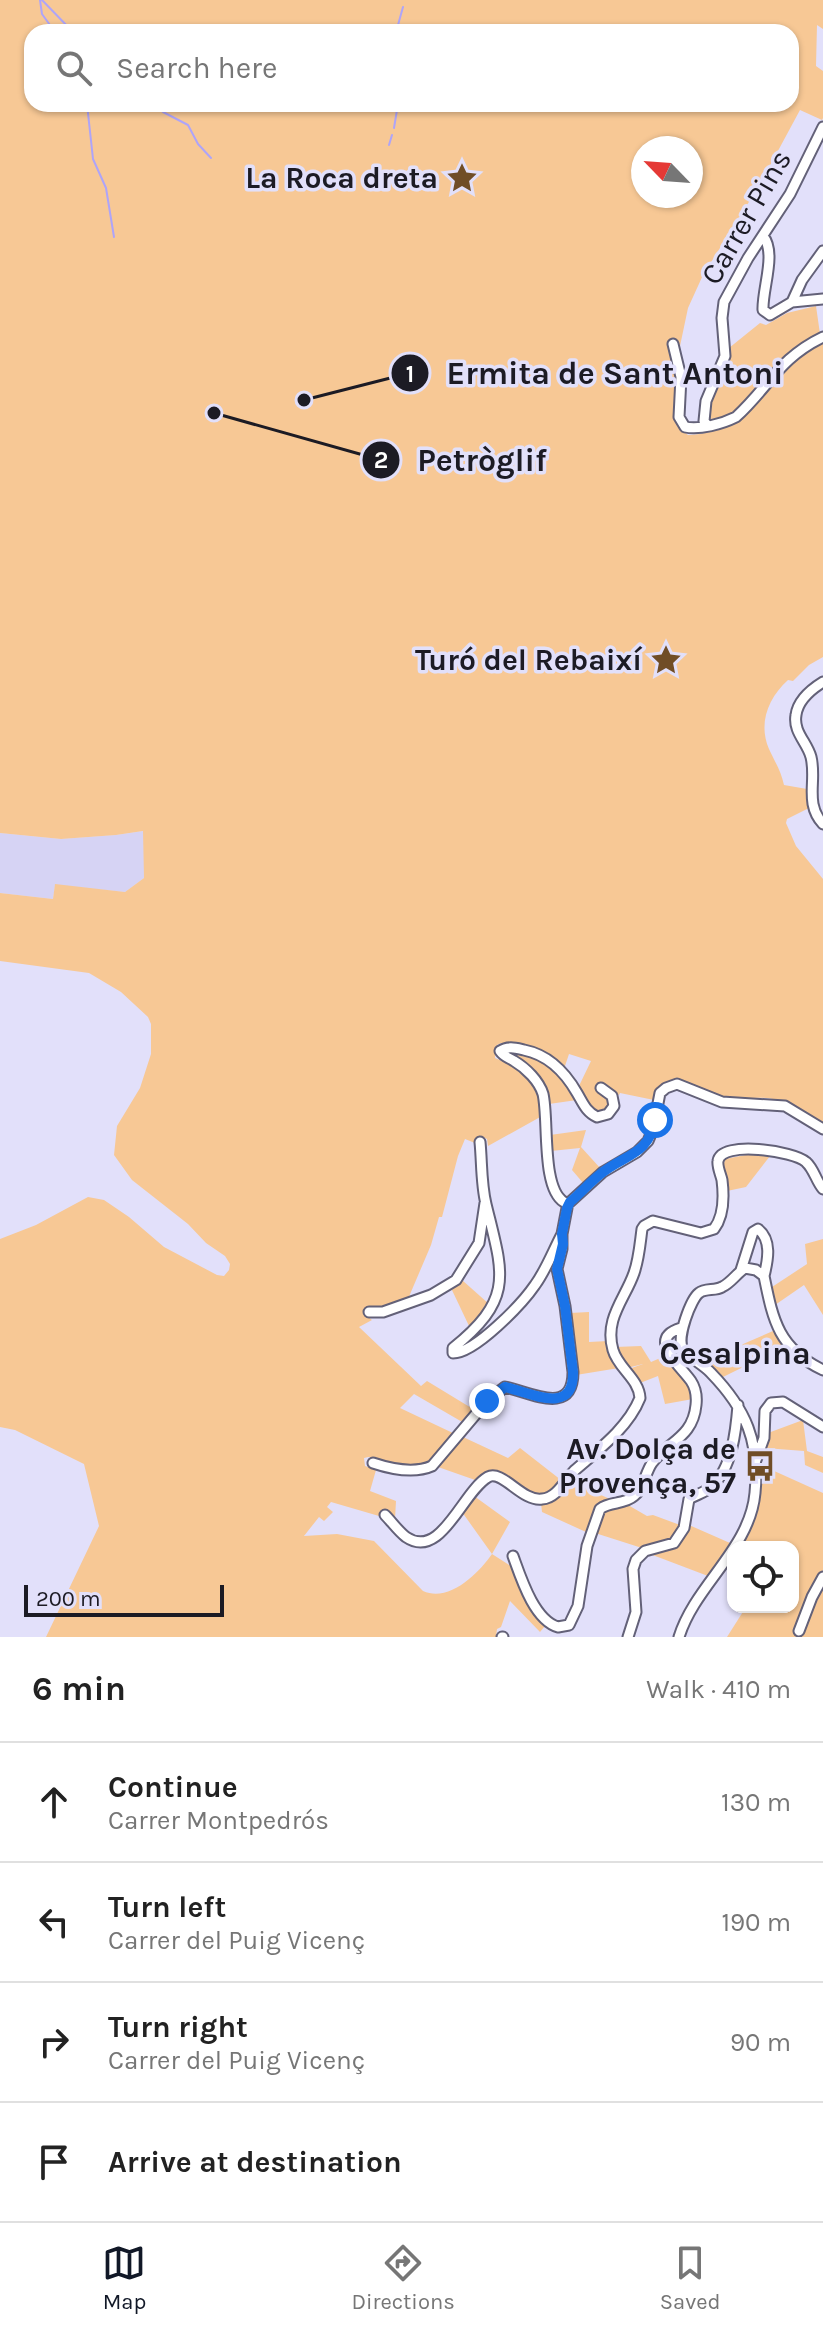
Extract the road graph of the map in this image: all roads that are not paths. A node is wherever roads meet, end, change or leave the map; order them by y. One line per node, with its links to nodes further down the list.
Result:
1 (823, 127): 2 (street, Carrer Pins)
2 (763, 236): 5 (street); 8 (street, Carrer Pins)
3 (823, 251): 5 (street)
4 (823, 299): 5 (street)
5 (792, 302)
6 (823, 337): 8 (street)
7 (673, 344): 8 (street)
8 (707, 425)
9 (823, 682): 10 (street)
10 (823, 824)
11 (601, 1088): 16 (street)
12 (823, 1129): 16 (street)
13 (480, 1142): 15 (street)
14 (823, 1189): 27 (street)
15 (485, 1200): 17 (street); 20 (street)
16 (567, 1204): 17 (street)
17 (562, 1234): 25 (street)
18 (741, 1270): 19 (street); 19 (street); 21 (street)
19 (764, 1276): 22 (street)
20 (369, 1312)
21 (681, 1328): 23 (street); 28 (street)
22 (823, 1370)
23 (738, 1405): 26 (street); 31 (street)
24 (823, 1427): 26 (street)
25 (373, 1463)
26 (754, 1463): 32 (street)
27 (385, 1515)
28 (513, 1556)
29 (823, 1577): 30 (street)
30 (799, 1631)
31 (628, 1637)
32 (679, 1637)

